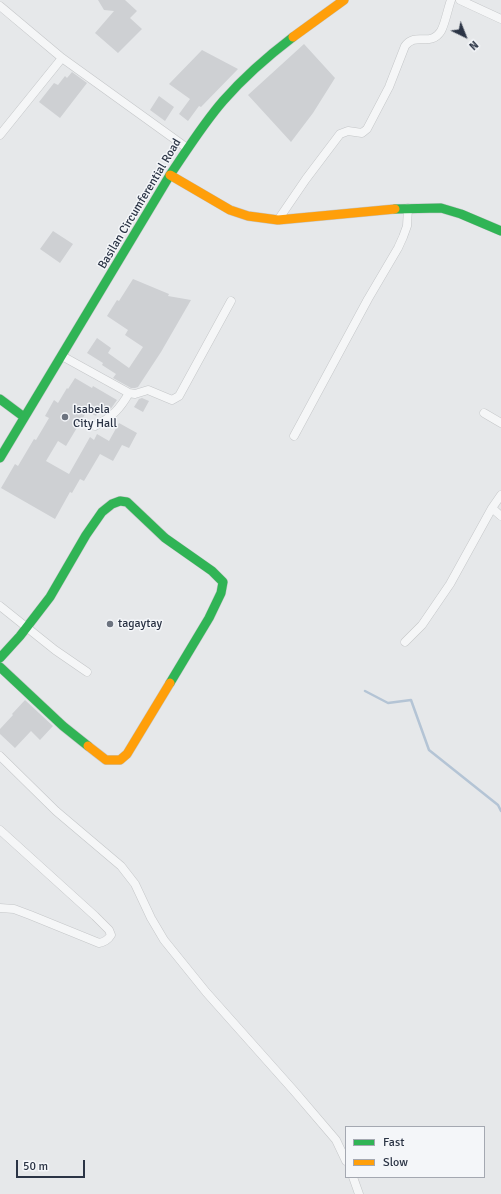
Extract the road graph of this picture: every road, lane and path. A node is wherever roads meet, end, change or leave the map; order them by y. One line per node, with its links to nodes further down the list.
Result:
1 (344, 0): 8 (street, Basilan Circumferential Road)
2 (451, 0): 11 (street)
3 (460, 0): 5 (street)
4 (0, 6): 6 (street)
5 (501, 19)
6 (62, 58): 7 (street); 8 (street)
7 (0, 135)
8 (187, 148): 9 (street, Basilan Circumferential Road)
9 (170, 175): 11 (street); 14 (street, Basilan Circumferential Road)
10 (408, 208): 11 (street); 12 (street); 21 (street)
11 (278, 220)
12 (501, 231)
13 (231, 301): 15 (street)
14 (62, 356): 15 (street); 18 (street, Basilan Circumferential Road)
15 (129, 393): 20 (street)
16 (0, 399): 18 (street)
17 (484, 413): 19 (street)
18 (24, 417): 22 (street, Basilan Circumferential Road)
19 (501, 423)
20 (95, 426)
21 (294, 436)
22 (0, 458)
23 (501, 495): 24 (street)
24 (492, 508): 25 (street); 28 (street)
25 (501, 516)
26 (0, 606): 27 (street)
27 (26, 627): 29 (street); 30 (street); 31 (street)
28 (405, 642)
29 (0, 658)
30 (0, 667)
31 (87, 672)
32 (0, 756): 35 (street)
33 (0, 830): 34 (street)
34 (0, 908)
35 (345, 1159)
36 (353, 1178): 37 (street)
37 (359, 1194)

